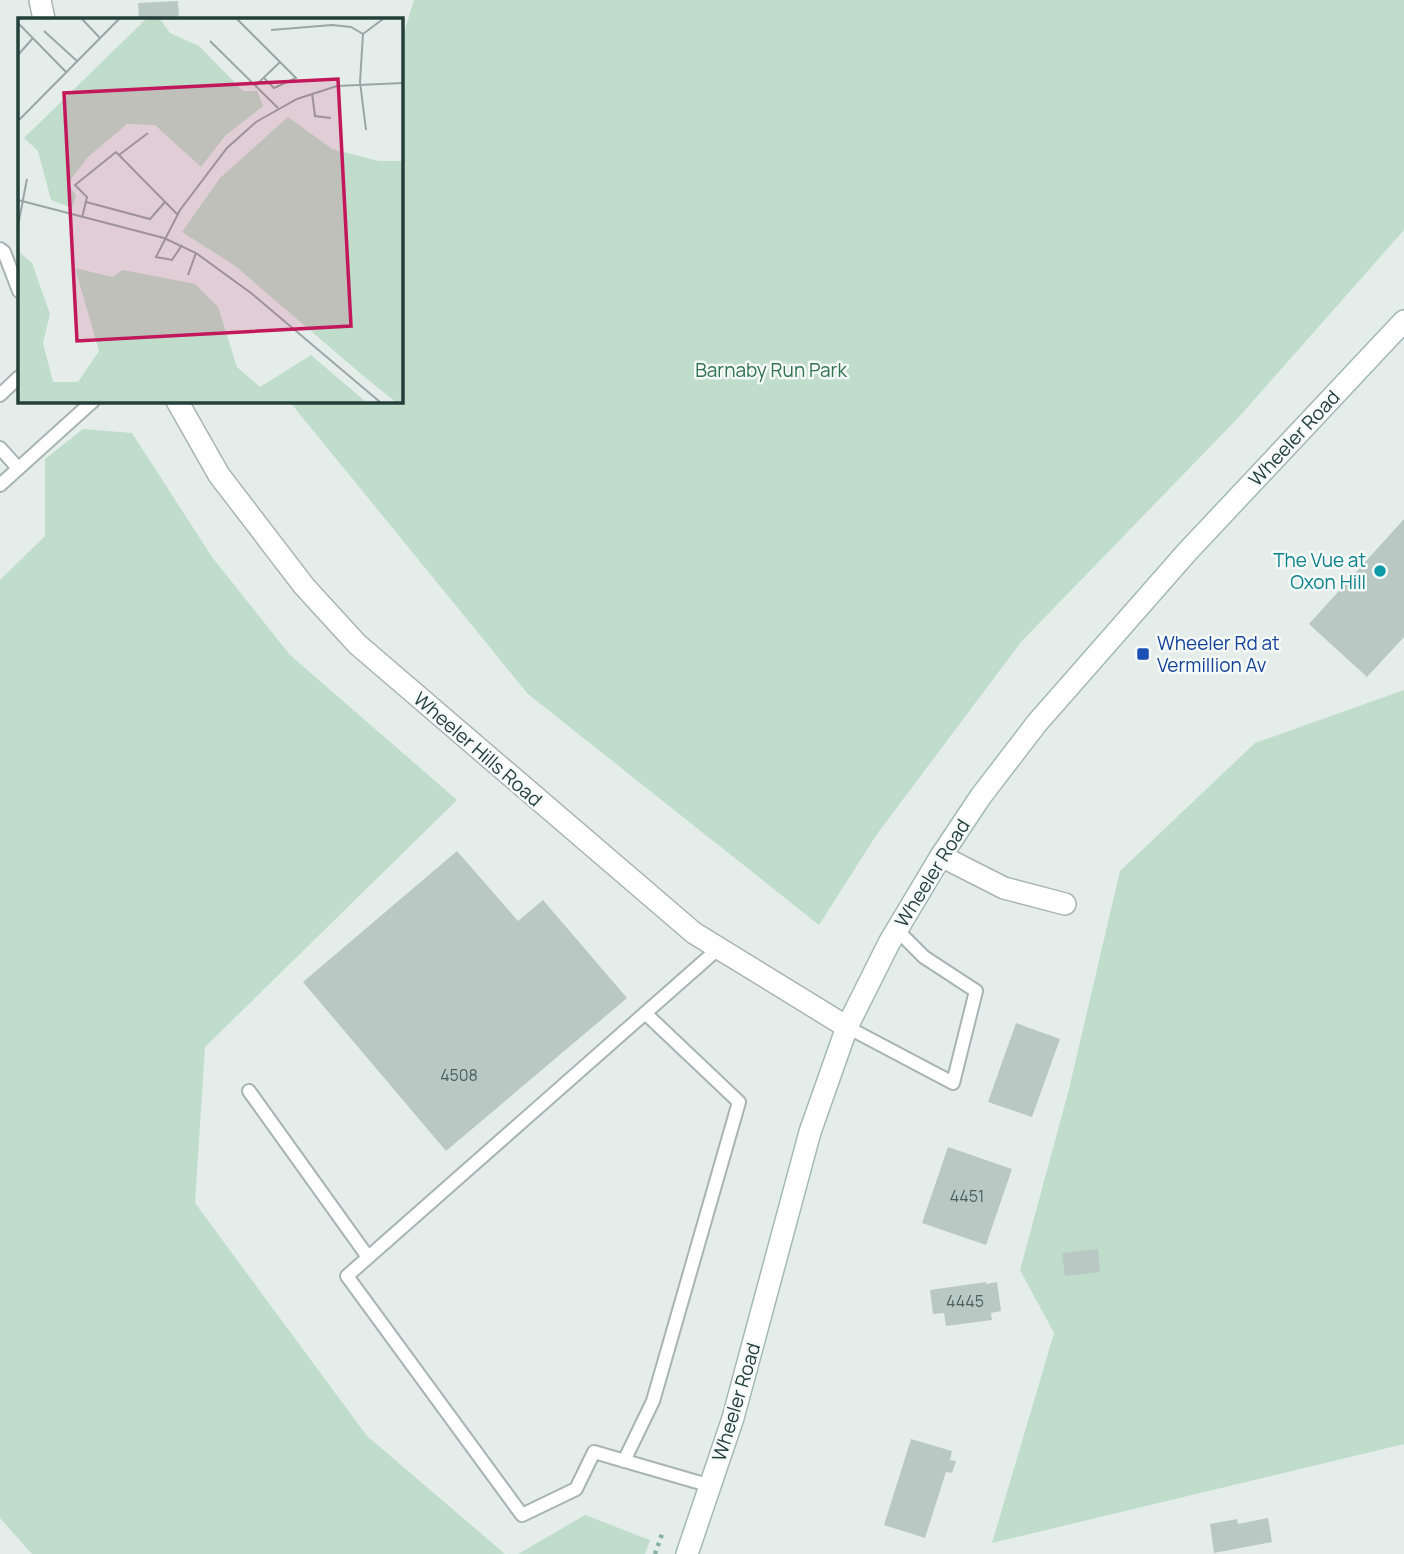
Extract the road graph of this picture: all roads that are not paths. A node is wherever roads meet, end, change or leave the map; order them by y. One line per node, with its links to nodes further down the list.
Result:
1 (40, 0): 2 (main road)
2 (44, 18)
3 (0, 249): 4 (lane)
4 (18, 288)
5 (1404, 321): 13 (main road, Wheeler Road)
6 (18, 378): 7 (lane)
7 (0, 395)
8 (92, 402): 11 (lane)
9 (178, 402): 16 (main road, Wheeler Hills Road)
10 (0, 448): 11 (lane)
11 (18, 468): 12 (lane)
12 (0, 485)
13 (941, 856): 14 (main road); 15 (main road, Wheeler Road)
14 (1065, 904)
15 (897, 930): 18 (main road, Wheeler Road); 18 (lane)
16 (719, 948): 17 (lane); 18 (main road, Wheeler Hills Road)
17 (645, 1013): 20 (lane); 21 (lane)
18 (848, 1027): 22 (main road, Wheeler Road)
19 (250, 1091): 20 (lane)
20 (368, 1257): 21 (lane)
21 (624, 1461): 22 (lane)
22 (710, 1486): 23 (main road, Wheeler Road)
23 (687, 1554)

